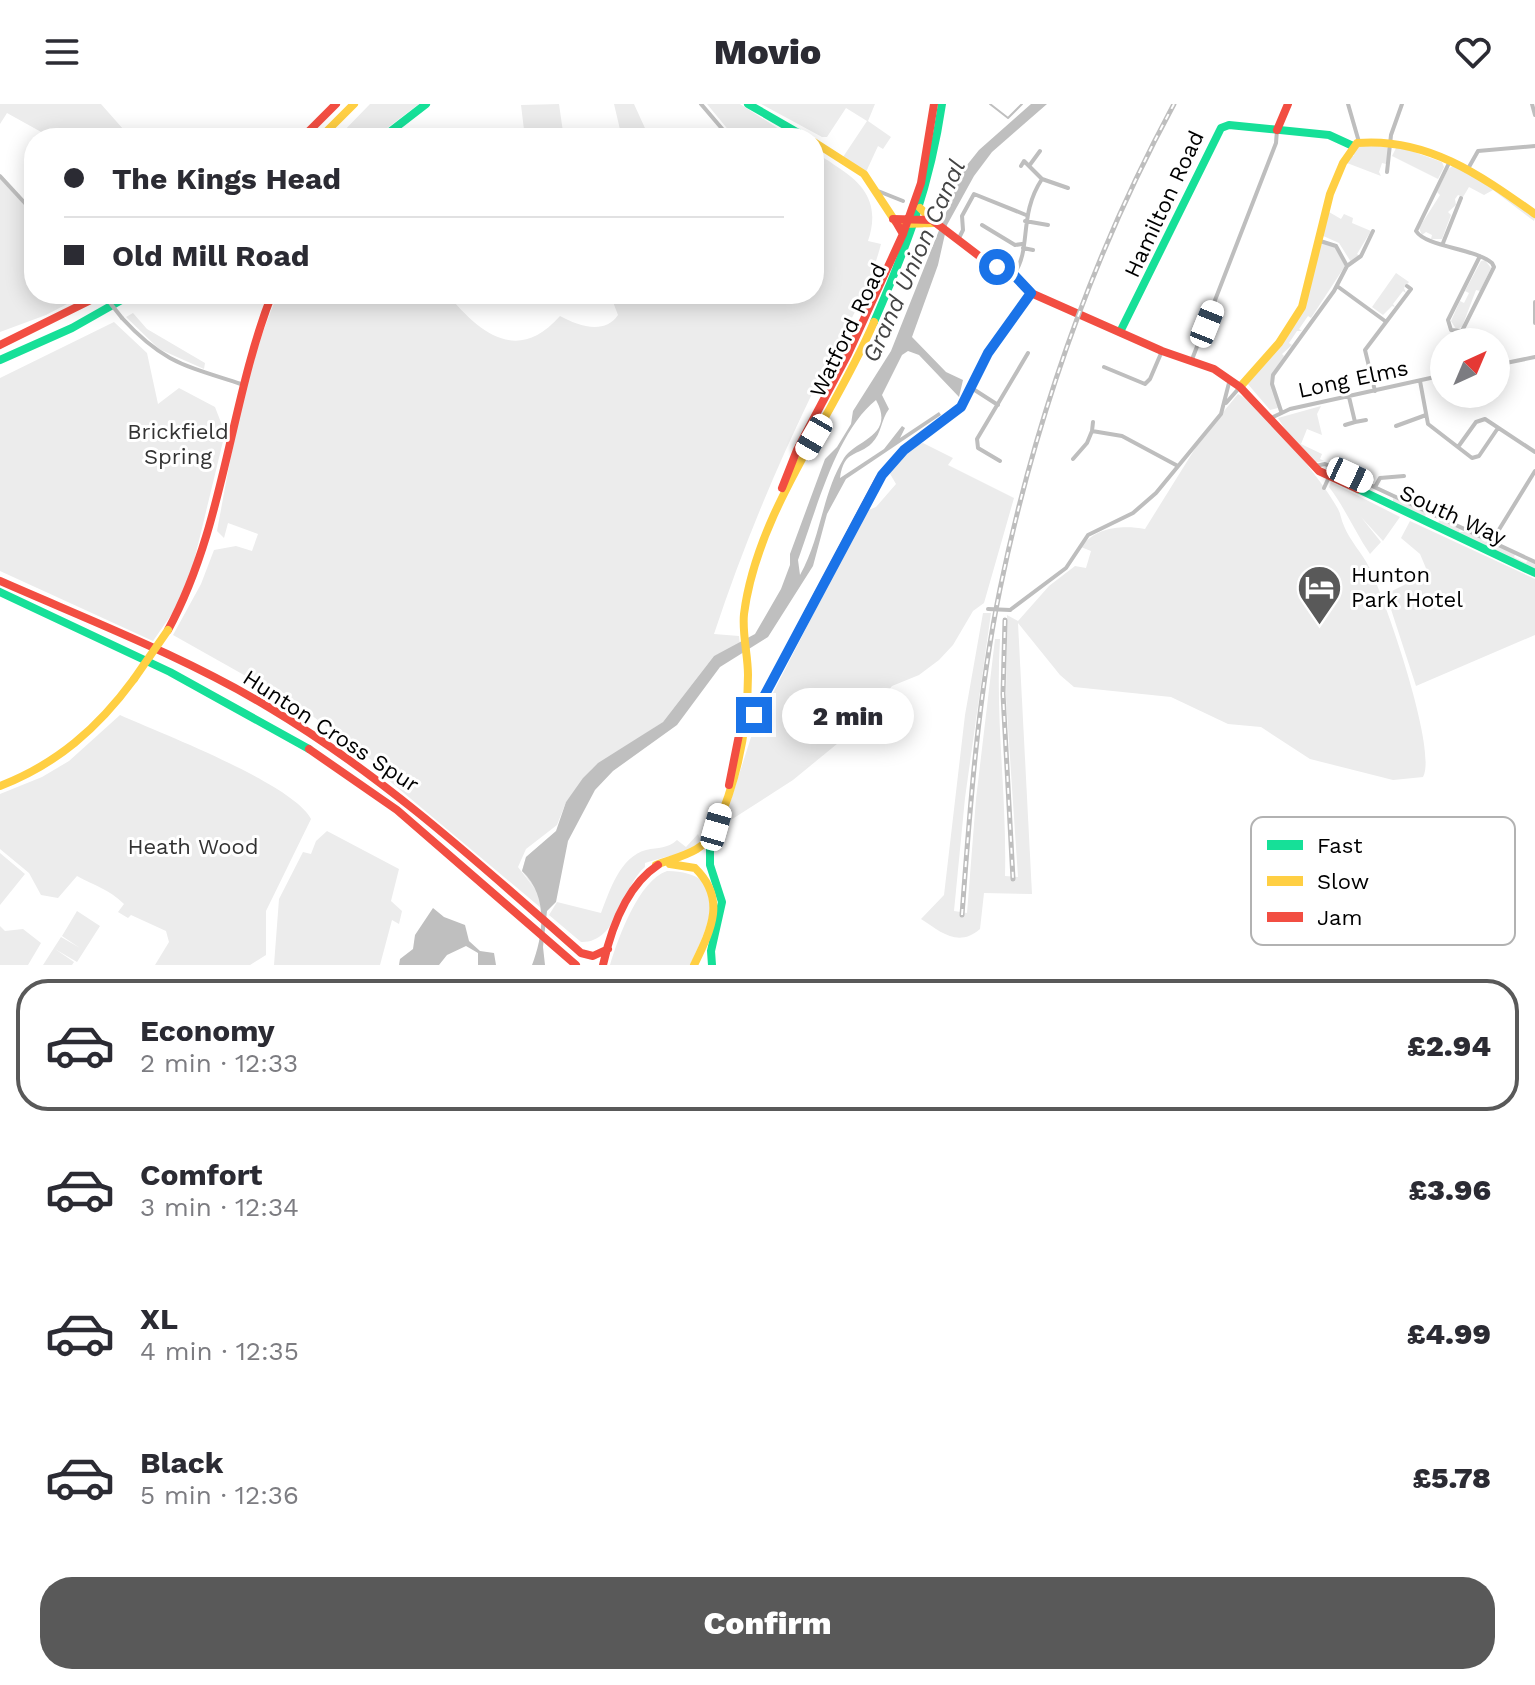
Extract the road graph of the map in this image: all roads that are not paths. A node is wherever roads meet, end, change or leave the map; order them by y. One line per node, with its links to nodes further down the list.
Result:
1 (336, 104): 13 (main road)
2 (354, 104): 14 (main road)
3 (426, 104): 15 (main road)
4 (701, 104): 16 (street)
5 (748, 104): 17 (main road)
6 (934, 104): 38 (main road, Watford Road)
7 (942, 104): 34 (main road, Watford Road)
8 (1288, 104): 18 (main road)
9 (1348, 104): 20 (street)
10 (1402, 104): 19 (street)
11 (1532, 104): 12 (street)
12 (1535, 115)
13 (312, 128)
14 (330, 128)
15 (395, 128)
16 (721, 128)
17 (789, 128)
18 (1277, 130): 20 (main road, Hamilton Road); 62 (main road, Hamilton Road); 68 (street)
19 (1391, 142): 20 (main road, Hamilton Road); 24 (main road, Hamilton Road); 26 (street)
20 (1356, 143): 43 (main road)
21 (1535, 146): 25 (street)
22 (824, 148): 30 (main road)
23 (1040, 151): 28 (street)
24 (1450, 161): 25 (main road, Hamilton Road); 44 (street)
25 (1469, 167): 35 (main road, Hamilton Road)
26 (1387, 172)
27 (0, 176): 33 (street)
28 (1042, 179): 29 (street); 36 (street)
29 (1068, 188)
30 (878, 191): 32 (street); 38 (main road)
31 (1461, 198): 44 (street)
32 (903, 201)
33 (24, 202)
34 (920, 208): 37 (main road); 38 (main road, Watford Road)
35 (1535, 214)
36 (1026, 218): 40 (street); 42 (street); 45 (street)
37 (935, 222): 38 (main road); 42 (main road)
38 (910, 225): 104 (main road, Watford Road); 104 (main road, Watford Road)
39 (982, 225): 45 (street)
40 (1048, 225)
41 (1373, 231): 48 (street)
42 (958, 240): 49 (main road)
43 (1317, 240): 48 (street); 76 (main road)
44 (1443, 243): 47 (street)
45 (1022, 246): 46 (street); 49 (street)
46 (1033, 250)
47 (1480, 256): 60 (street); 61 (street)
48 (1347, 266): 50 (street)
49 (1014, 275): 52 (main road)
50 (1337, 286): 58 (street); 81 (street)
51 (1407, 286): 58 (street)
52 (1031, 293): 62 (main road); 75 (main road)
53 (1535, 302): 59 (street)
54 (83, 304): 63 (main road)
55 (111, 304): 74 (street, bridge)
56 (114, 304): 67 (main road)
57 (269, 304): 74 (main road)
58 (1385, 321): 77 (street)
59 (1535, 323)
60 (1450, 328)
61 (1464, 328)
62 (1120, 332): 64 (main road)
63 (0, 345)
64 (1162, 351): 68 (main road); 70 (street)
65 (1028, 353): 80 (street)
66 (1535, 357): 69 (street)
67 (0, 360)
68 (1191, 362): 72 (main road)
69 (1510, 362)
70 (1104, 367)
71 (1430, 378): 73 (street, Long Elms)
72 (1230, 379): 76 (main road); 79 (street)
73 (1420, 381): 77 (street, Long Elms); 82 (street)
74 (241, 384): 113 (main road, bridge)
75 (970, 387): 80 (street); 112 (main road)
76 (1240, 387): 79 (street); 83 (main road)
77 (1375, 391): 78 (street, Long Elms)
78 (1349, 397): 81 (street, Long Elms); 86 (street)
79 (1226, 403): 95 (street)
80 (999, 405): 94 (street)
81 (1281, 411): 83 (street, Long Elms)
82 (1426, 415): 87 (street); 91 (street)
83 (1271, 418): 96 (main road)
84 (1366, 420): 86 (street)
85 (1093, 422): 90 (street)
86 (1355, 422): 88 (street)
87 (1400, 424)
88 (1345, 425)
89 (1498, 428): 91 (street); 91 (street); 92 (street)
90 (1092, 431): 93 (street); 95 (street)
91 (1458, 448)
92 (1535, 452)
93 (1073, 459)
94 (1000, 461)
95 (1176, 465): 111 (street, bridge)
96 (1311, 465): 99 (main road, South Way); 101 (street, South Way)
97 (1535, 471): 100 (street)
98 (1404, 476): 101 (street)
99 (1329, 477): 102 (street); 105 (main road, South Way)
100 (1533, 479): 106 (street)
101 (1375, 487): 103 (street, South Way)
102 (1324, 488)
103 (1390, 494): 105 (street); 106 (street, South Way)
104 (780, 498): 112 (main road, Watford Road)
105 (1386, 503): 108 (main road, South Way)
106 (1492, 541): 107 (street, South Way)
107 (1535, 562)
108 (1535, 573)
109 (0, 581): 118 (main road, Hunton Cross Spur)
110 (0, 592): 119 (main road, Hunton Cross Spur)
111 (988, 609)
112 (743, 723): 114 (main road, Watford Road)
113 (0, 786)
114 (709, 847): 115 (main road); 116 (main road); 122 (main road)
115 (656, 865): 116 (main road); 118 (main road)
116 (712, 888): 117 (main road)
117 (710, 930): 121 (main road); 122 (main road)
118 (608, 949): 120 (main road)
119 (576, 965)
120 (603, 965)
121 (694, 965)
122 (710, 965)

